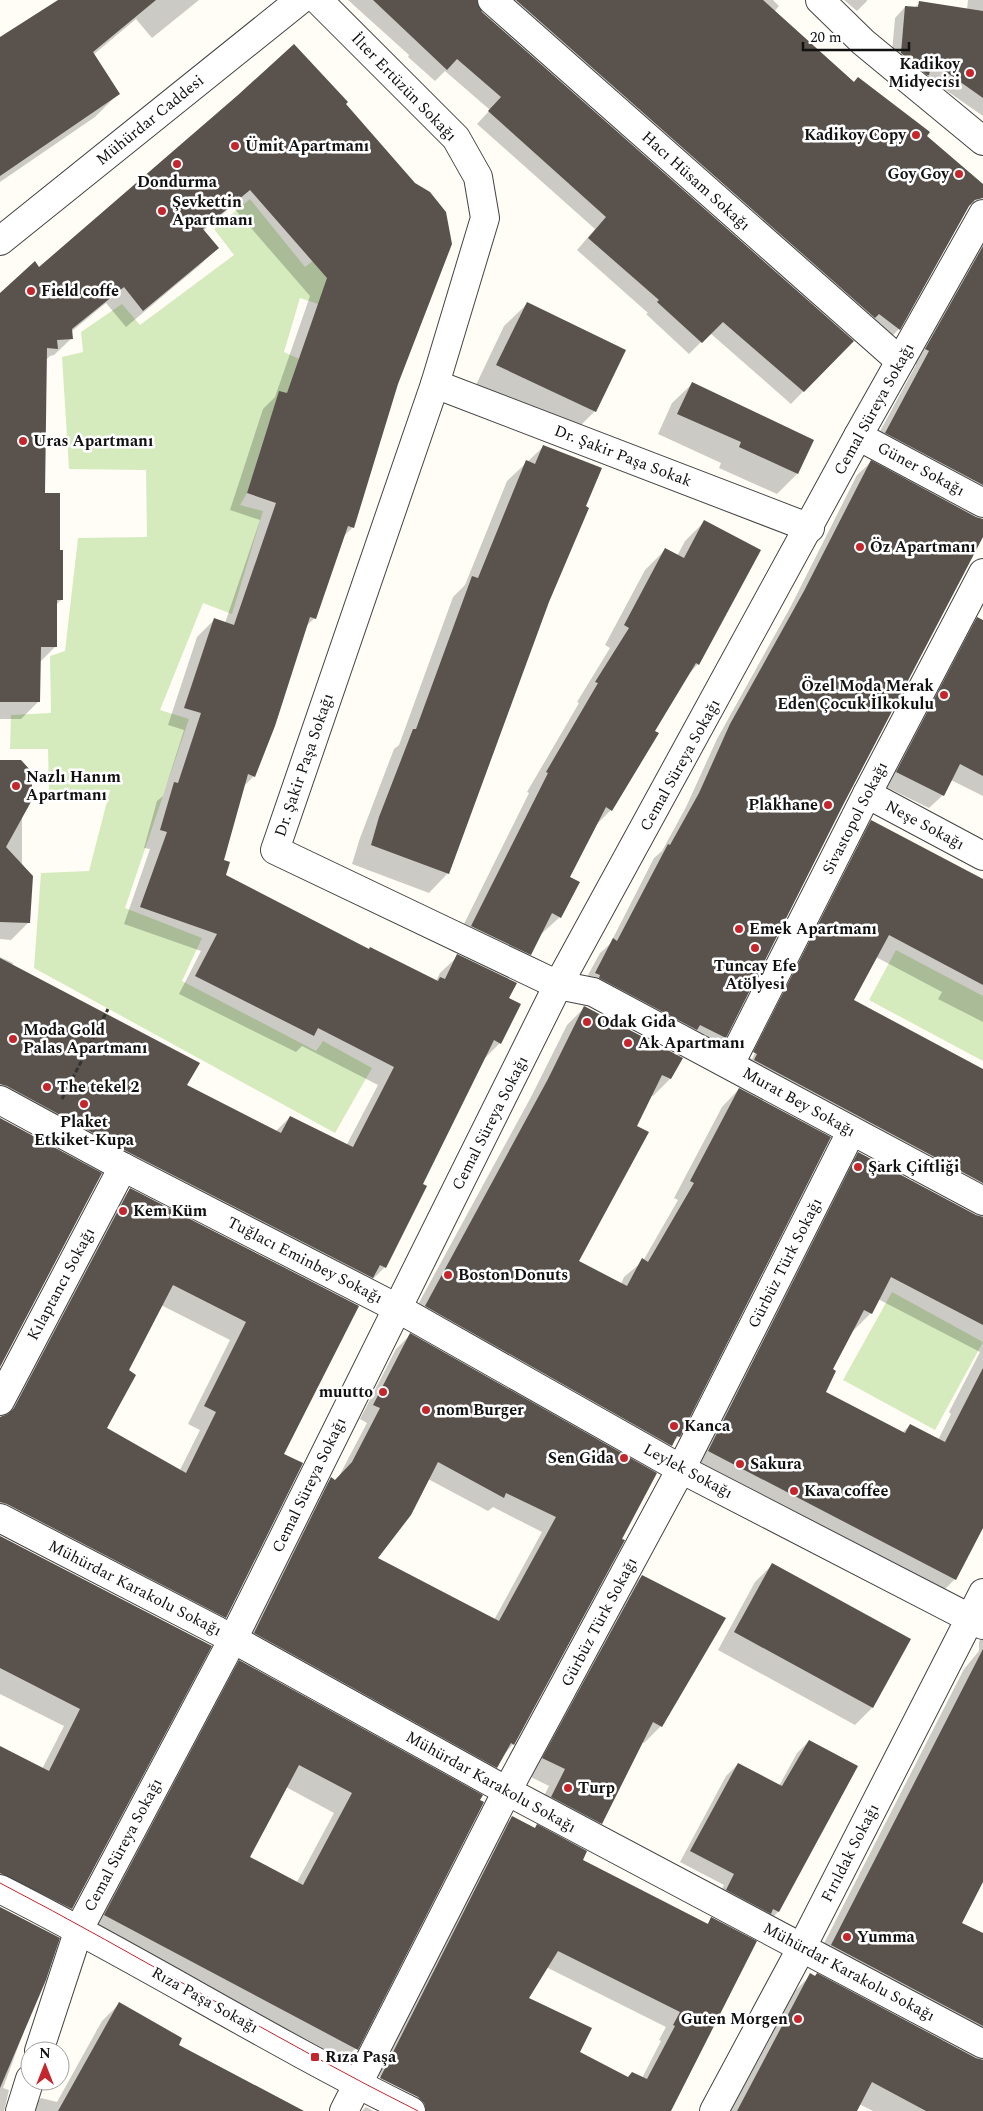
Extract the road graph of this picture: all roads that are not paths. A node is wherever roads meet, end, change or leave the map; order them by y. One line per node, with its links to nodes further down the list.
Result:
1 (300, 0): 7 (street, Mühürdar Caddesi)
2 (318, 0): 9 (street, İlter Ertüzün Sokağı)
3 (492, 0): 8 (street, Hacı Hüsam Sokağı)
4 (820, 0): 5 (street)
5 (983, 142)
6 (983, 214): 8 (street, Cemal Süreya Sokağı)
7 (0, 241)
8 (900, 361): 10 (street, Cemal Süreya Sokağı)
9 (435, 384): 12 (street, Dr. Şakir Paşa Sokak); 16 (street, Dr. Şakir Paşa Sokağı)
10 (858, 436): 11 (street, Güner Sokağı); 12 (street, Cemal Süreya Sokağı)
11 (983, 503)
12 (810, 528): 16 (street, Cemal Süreya Sokağı)
13 (983, 573): 14 (street, Sivastopol Sokağı)
14 (867, 794): 15 (street, Neşe Sokağı); 17 (street, Sivastopol Sokağı)
15 (983, 856)
16 (558, 985): 17 (street, Murat Bey Sokağı); 22 (street, Cemal Süreya Sokağı)
17 (730, 1064): 19 (street, Murat Bey Sokağı)
18 (0, 1100): 20 (street, Tuğlacı Eminbey Sokağı)
19 (851, 1132): 21 (street, Murat Bey Sokağı); 24 (street, Gürbüz Türk Sokağı)
20 (123, 1167): 22 (street, Tuğlacı Eminbey Sokağı); 23 (street, Kılaptancı Sokağı)
21 (983, 1201)
22 (397, 1308): 24 (street, Leylek Sokağı); 28 (street, Cemal Süreya Sokağı)
23 (0, 1401)
24 (682, 1469): 27 (street, Leylek Sokağı); 29 (street, Gürbüz Türk Sokağı)
25 (0, 1518): 28 (street, Mühürdar Karakolu Sokağı)
26 (983, 1593): 27 (street, Fırıldak Sokağı)
27 (976, 1621): 32 (street, Fırıldak Sokağı)
28 (233, 1639): 29 (street, Mühürdar Karakolu Sokağı); 31 (street, Cemal Süreya Sokağı)
29 (507, 1791): 32 (street, Mühürdar Karakolu Sokağı); 35 (street, Gürbüz Türk Sokağı)
30 (0, 1889): 31 (street, Rıza Paşa Sokağı)
31 (79, 1929): 33 (street, Cemal Süreya Sokağı); 35 (street, Rıza Paşa Sokağı)
32 (802, 1947): 34 (street, Mühürdar Karakolu Sokağı); 40 (street, Fırıldak Sokağı)
33 (42, 2041)
34 (983, 2044)
35 (357, 2085): 38 (street, Gürbüz Türk Sokağı); 39 (street, Rıza Paşa Sokağı)
36 (26, 2091): 37 (street)
37 (20, 2111)
38 (344, 2111)
39 (411, 2111)
40 (714, 2111)

